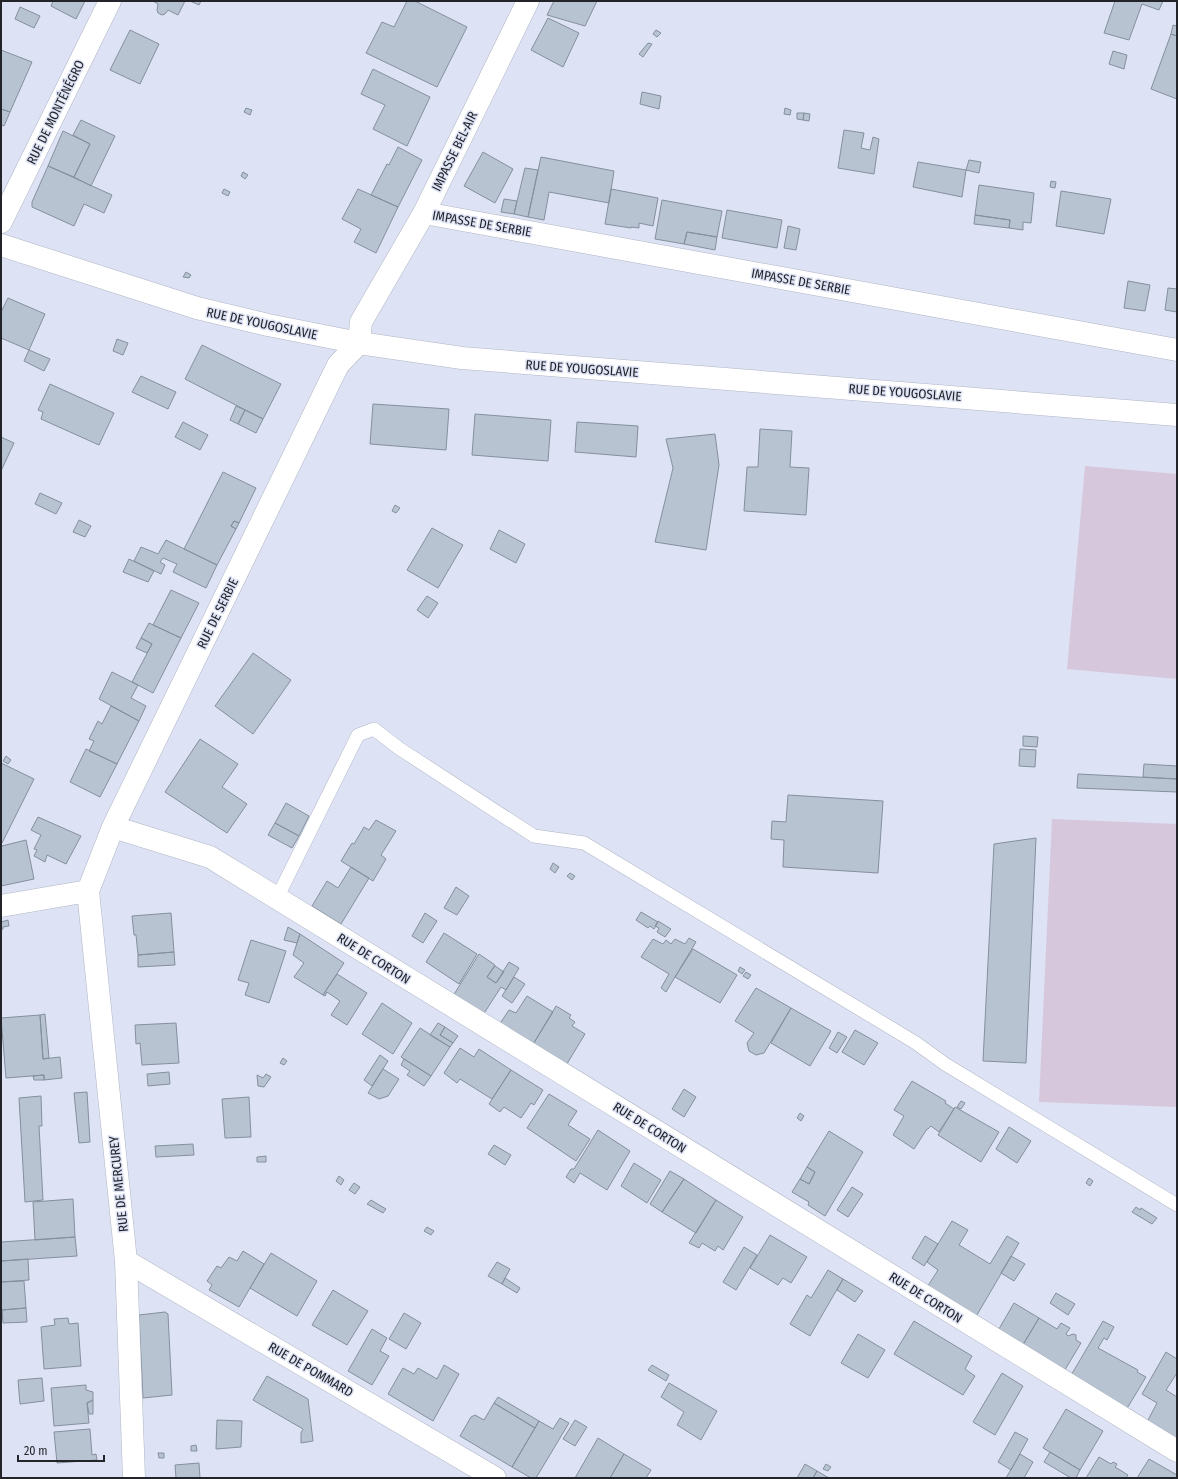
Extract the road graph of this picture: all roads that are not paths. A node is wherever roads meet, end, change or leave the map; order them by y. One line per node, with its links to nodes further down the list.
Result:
1 (110, 1): 4 (street, RUE DE MONTÉNÉGRO)
2 (528, 1): 3 (street, IMPASSE BEL-AIR)
3 (424, 213): 6 (street, IMPASSE BEL-AIR); 7 (street, IMPASSE DE SERBIE)
4 (1, 222)
5 (1, 245): 6 (street, RUE DE YOUGOSLAVIE)
6 (360, 343): 8 (street, RUE DE YOUGOSLAVIE); 9 (street, RUE DE SERBIE)
7 (1177, 350)
8 (1177, 415)
9 (112, 827): 10 (street, RUE DE SERBIE); 11 (street, RUE DE CORTON)
10 (88, 890): 12 (street); 14 (street, RUE DE MERCUREY)
11 (277, 898): 13 (lane); 15 (street, RUE DE CORTON)
12 (1, 906)
13 (1177, 1205)
14 (126, 1261): 16 (street, RUE DE MERCUREY); 17 (street, RUE DE POMMARD)
15 (1177, 1451)
16 (134, 1478)
17 (496, 1478)

